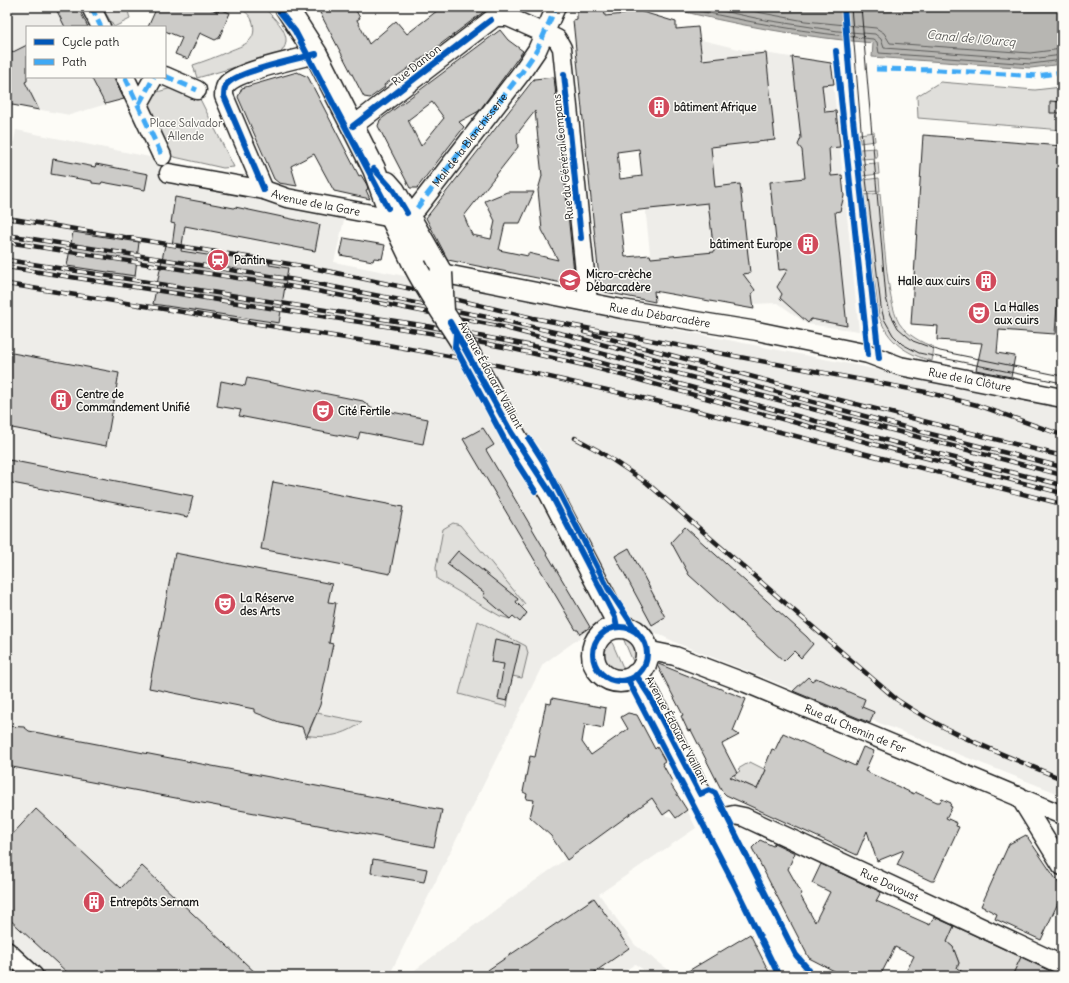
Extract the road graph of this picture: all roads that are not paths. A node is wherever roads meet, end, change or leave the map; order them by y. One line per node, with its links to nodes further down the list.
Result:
1 (91, 7): 5 (street)
2 (286, 7): 7 (main road, Avenue Édouard Vaillant)
3 (556, 7): 6 (street, Mail de la Blanchisserie)
4 (513, 19): 6 (street, Rue du Général Compans); 13 (street, Rue Danton)
5 (100, 26)
6 (544, 33): 17 (street, Mail de la Blanchisserie); 19 (street, Rue du Général Compans)
7 (316, 54): 13 (main road, Avenue Édouard Vaillant); 16 (street)
8 (166, 76): 11 (street)
9 (126, 78): 12 (street)
10 (153, 78): 12 (street)
11 (197, 90)
12 (139, 104): 14 (street)
13 (353, 126): 17 (main road, Avenue Édouard Vaillant)
14 (162, 156)
15 (169, 173): 16 (street, Avenue de la Gare)
16 (264, 190): 17 (street, Avenue de la Gare)
17 (407, 216): 18 (main road, Avenue Édouard Vaillant); 20 (main road, Avenue Édouard Vaillant, bridge)
18 (441, 273): 19 (street, Rue du Débarcadère); 20 (main road, Avenue Édouard Vaillant, bridge)
19 (588, 302): 21 (street, Rue du Débarcadère)
20 (443, 311): 23 (main road, Avenue Édouard Vaillant, bridge)
21 (879, 358): 22 (street, Rue de la Clôture)
22 (1062, 398)
23 (617, 627): 24 (main road); 25 (main road)
24 (646, 650): 25 (main road); 26 (street, Rue du Chemin de Fer)
25 (636, 675): 28 (main road, Avenue Édouard Vaillant)
26 (1018, 796): 27 (street, Rue du Chemin de Fer); 29 (street)
27 (1062, 815)
28 (714, 820): 31 (street, Rue Davoust); 33 (main road, Avenue Édouard Vaillant)
29 (1062, 866)
30 (7, 951): 32 (street)
31 (1062, 965)
32 (34, 976)
33 (794, 976)

